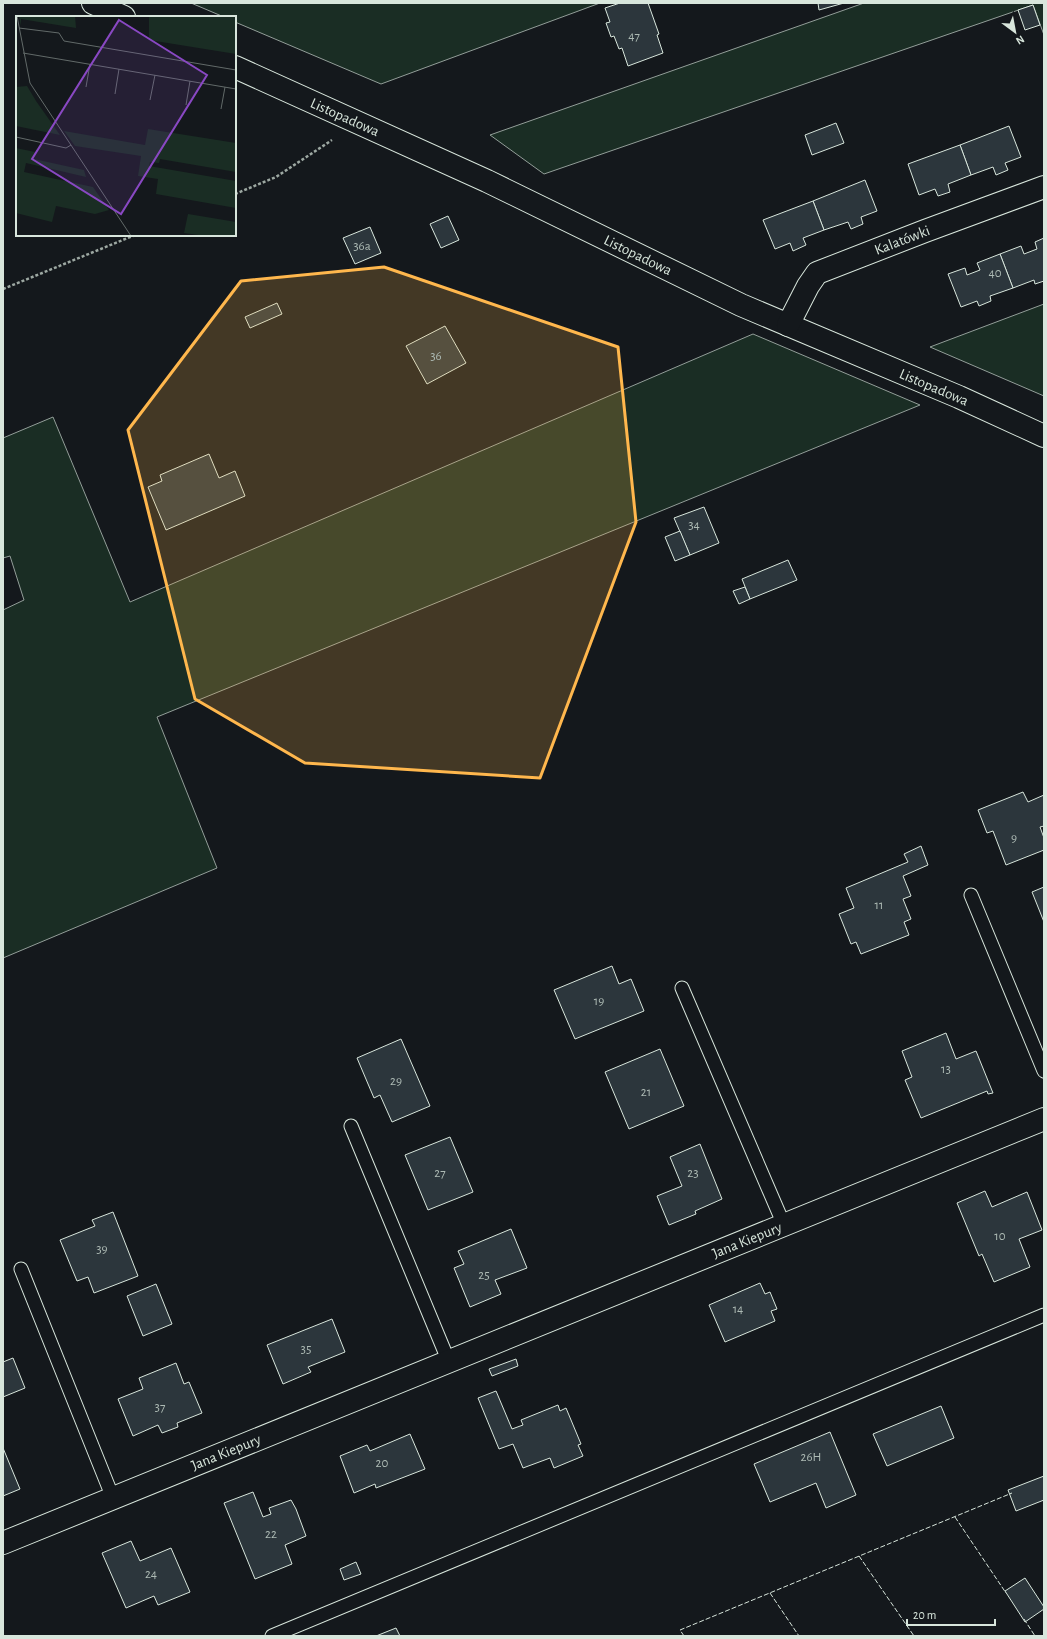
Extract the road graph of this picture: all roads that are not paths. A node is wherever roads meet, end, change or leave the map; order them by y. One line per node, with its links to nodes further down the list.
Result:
1 (93, 3): 2 (street)
2 (122, 16)
3 (236, 67): 5 (street, Listopadowa)
4 (1044, 187): 5 (street, Kalatówki)
5 (788, 325): 6 (street, Listopadowa)
6 (1044, 436)
7 (971, 895): 9 (lane)
8 (682, 988): 12 (lane)
9 (1044, 1071)
10 (1044, 1119): 12 (street, Jana Kiepury)
11 (351, 1126): 15 (lane)
12 (784, 1225): 15 (street, Jana Kiepury)
13 (21, 1269): 16 (lane)
14 (1044, 1315): 18 (lane)
15 (449, 1362): 16 (street, Jana Kiepury)
16 (113, 1498): 17 (street, Jana Kiepury)
17 (3, 1543)
18 (272, 1636)

